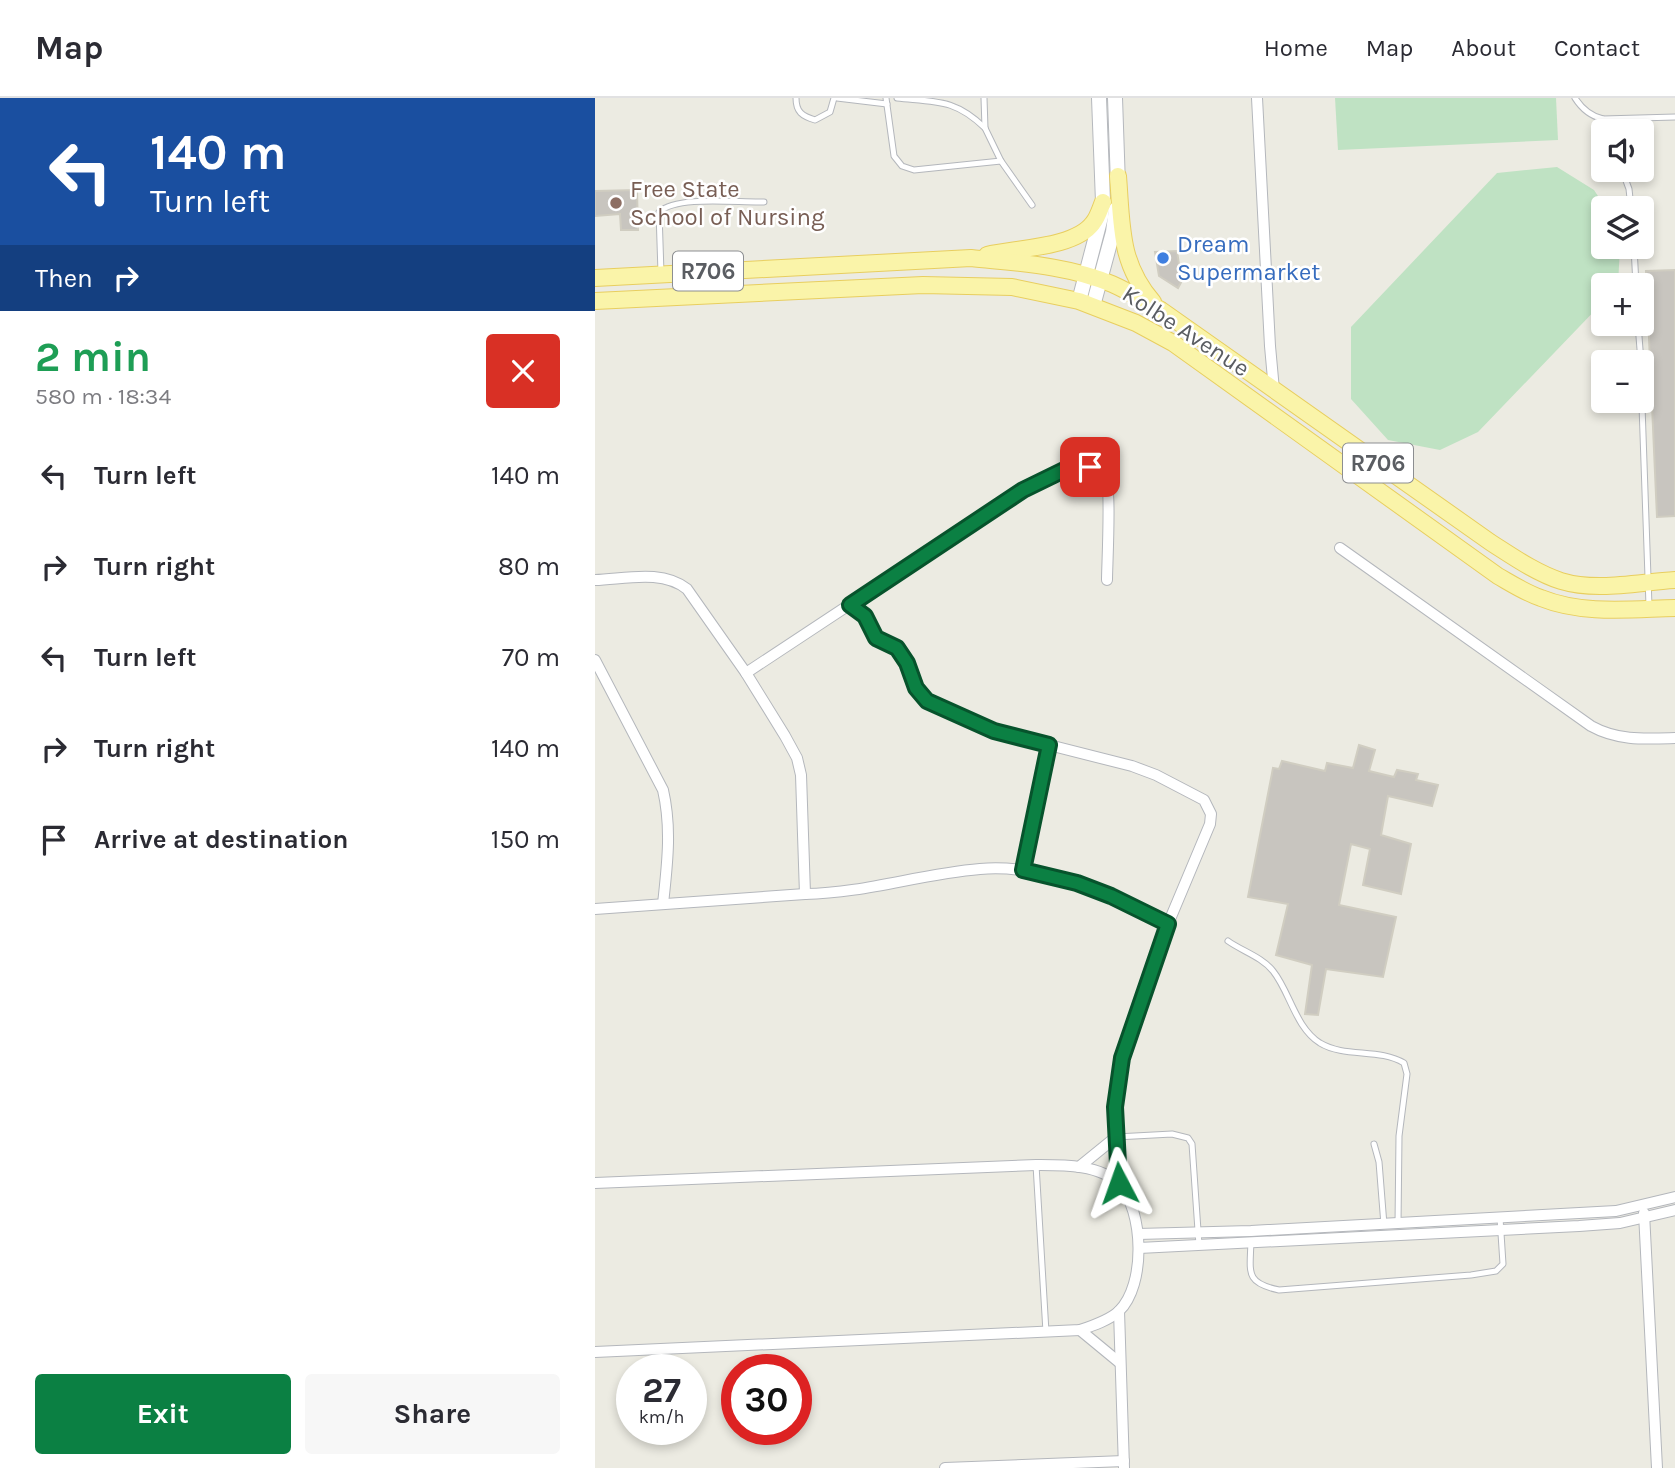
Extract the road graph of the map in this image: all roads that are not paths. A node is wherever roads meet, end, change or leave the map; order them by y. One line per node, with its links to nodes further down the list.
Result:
1 (796, 98): 2 (lane)
2 (836, 98): 9 (lane)
3 (897, 98): 12 (lane)
4 (984, 98): 12 (lane)
5 (1099, 98): 16 (street)
6 (1115, 98): 14 (street)
7 (1257, 98): 26 (street)
8 (1575, 98): 11 (lane)
9 (887, 101): 13 (lane)
10 (1675, 117): 11 (lane)
11 (1603, 119)
12 (985, 128): 13 (lane)
13 (1001, 161): 17 (lane)
14 (1118, 176): 20 (street); 25 (main road)
15 (764, 202): 19 (lane)
16 (1103, 202): 18 (main road); 20 (street)
17 (1032, 205)
18 (971, 258): 19 (main road, Kolbe Avenue / R706); 20 (main road, Kolbe Avenue / R706)
19 (661, 275): 21 (main road, Kolbe Avenue / R706); 22 (main road)
20 (1094, 277): 24 (street); 25 (main road, Kolbe Avenue / R706)
21 (595, 278)
22 (661, 298): 23 (main road, Kolbe Avenue / R706); 24 (main road, Kolbe Avenue / R706)
23 (595, 301)
24 (1086, 304): 35 (main road, Kolbe Avenue / R706)
25 (1161, 310): 26 (main road, Kolbe Avenue / R706)
26 (1275, 390): 32 (main road, Kolbe Avenue / R706)
27 (1644, 413): 32 (lane)
28 (1340, 548): 38 (street)
29 (595, 580): 37 (street)
30 (1107, 580): 33 (street)
31 (1675, 580): 32 (main road, Kolbe Avenue / R706)
32 (1647, 582): 35 (lane)
33 (850, 605): 37 (street); 39 (street)
34 (1675, 608): 35 (main road, Kolbe Avenue / R706)
35 (1650, 609)
36 (595, 660): 42 (street)
37 (746, 673): 41 (street)
38 (1675, 738)
39 (1049, 745): 40 (street); 44 (street)
40 (1023, 870): 41 (street); 44 (street)
41 (805, 894): 42 (street)
42 (663, 904): 43 (street)
43 (595, 909)
44 (1168, 924): 46 (street)
45 (1228, 942): 57 (lane)
46 (1116, 1137): 49 (street); 51 (street); 60 (lane)
47 (1374, 1144): 58 (lane)
48 (1036, 1165): 49 (street); 50 (street); 67 (lane)
49 (1079, 1167): 51 (street)
50 (595, 1183)
51 (1119, 1183): 61 (street)
52 (1675, 1197): 53 (street)
53 (1643, 1206): 55 (street); 56 (street)
54 (1675, 1210): 55 (street)
55 (1645, 1219): 56 (street); 72 (street)
56 (1500, 1224): 57 (street); 62 (lane)
57 (1398, 1228): 58 (street)
58 (1384, 1229): 59 (street); 62 (street)
59 (1251, 1231): 60 (street); 62 (lane)
60 (1198, 1232): 61 (street); 63 (lane)
61 (1138, 1234): 64 (street)
62 (1250, 1244): 63 (street)
63 (1199, 1245): 64 (street)
64 (1139, 1248): 65 (street)
65 (1119, 1311): 66 (street); 69 (street)
66 (1080, 1330): 67 (street); 69 (street)
67 (1046, 1332): 68 (street)
68 (595, 1352)
69 (1120, 1363): 70 (street)
70 (1124, 1464): 71 (street)
71 (946, 1468)
72 (1657, 1468)

